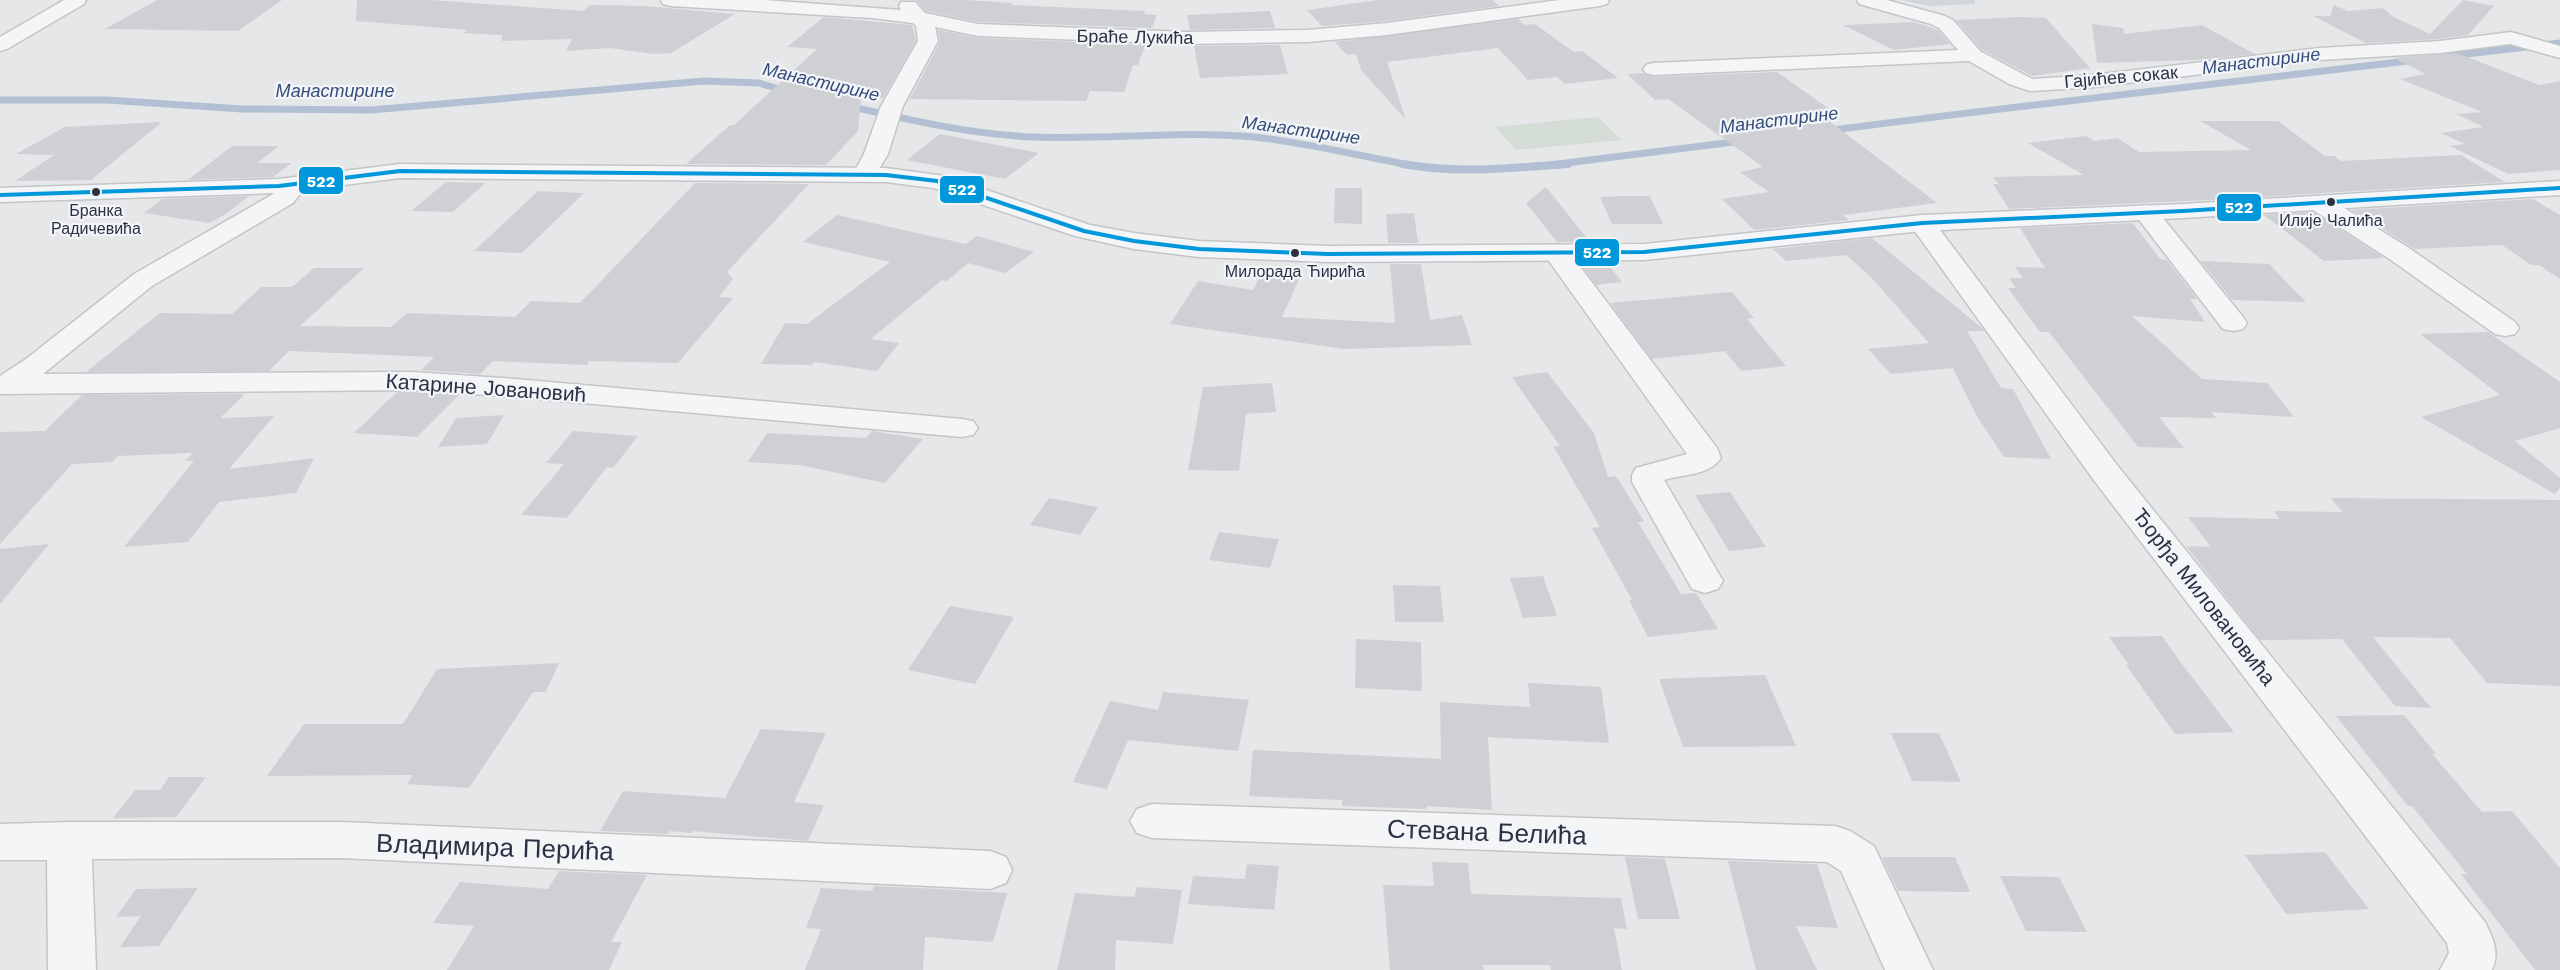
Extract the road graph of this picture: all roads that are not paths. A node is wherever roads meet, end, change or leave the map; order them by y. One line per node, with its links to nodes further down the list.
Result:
1 (77, 0): 9 (street)
2 (670, 0): 6 (street, Браће Лукића)
3 (903, 0): 6 (street)
4 (1600, 0): 7 (street, Браће Лукића)
5 (1866, 0): 11 (street, Гајићев сокак)
6 (920, 18): 7 (street, Браће Лукића); 8 (street)
7 (978, 30): 8 (street)
8 (928, 40): 13 (street)
9 (0, 45)
10 (2558, 52): 11 (street, Гајићев сокак)
11 (1973, 55): 12 (street)
12 (1653, 69)
13 (865, 174): 14 (street); 20 (street)
14 (296, 185): 16 (street); 23 (street)
15 (2557, 191): 17 (street)
16 (0, 195)
17 (2319, 203): 18 (street); 22 (street)
18 (2145, 212): 19 (street); 21 (street)
19 (1922, 223): 20 (street); 32 (street, Ђорђа Миловановића)
20 (1557, 254): 25 (street)
21 (2234, 322)
22 (2505, 328)
23 (5, 386): 24 (street, Катарине Јовановић)
24 (962, 428)
25 (1705, 581)
26 (1152, 821): 31 (street, Стевана Белића)
27 (69, 840): 28 (street, Владимира Перића); 29 (street, Владимира Перића); 30 (street)
28 (0, 842)
29 (990, 870)
30 (72, 970)
31 (1909, 970)
32 (2464, 970)

